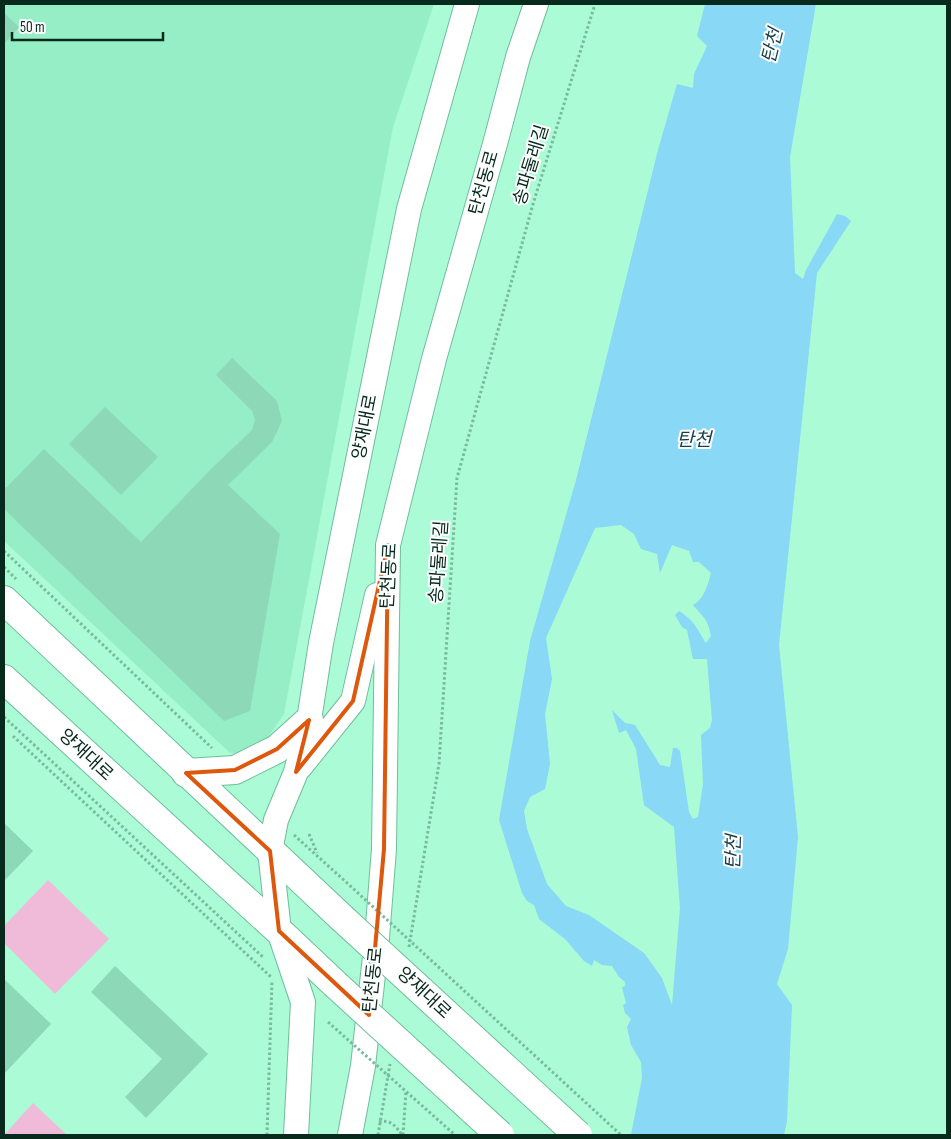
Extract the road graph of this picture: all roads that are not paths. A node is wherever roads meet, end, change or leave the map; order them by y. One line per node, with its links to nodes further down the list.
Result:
1 (467, 4): 6 (street, 양재대로)
2 (536, 4): 3 (street, 탄천동로)
3 (388, 545): 7 (street); 12 (street, 탄천동로)
4 (4, 600): 8 (main road, 양재대로)
5 (4, 679): 10 (main road, 양재대로)
6 (309, 720): 7 (street, 양재대로); 8 (main road)
7 (296, 772): 9 (street, 양재대로)
8 (186, 773): 9 (main road, 양재대로)
9 (270, 851): 10 (street, 양재대로); 14 (main road, 양재대로, bridge)
10 (279, 931): 11 (street); 13 (main road, 양재대로, bridge)
11 (296, 1135)
12 (350, 1135)
13 (500, 1135)
14 (578, 1135)

